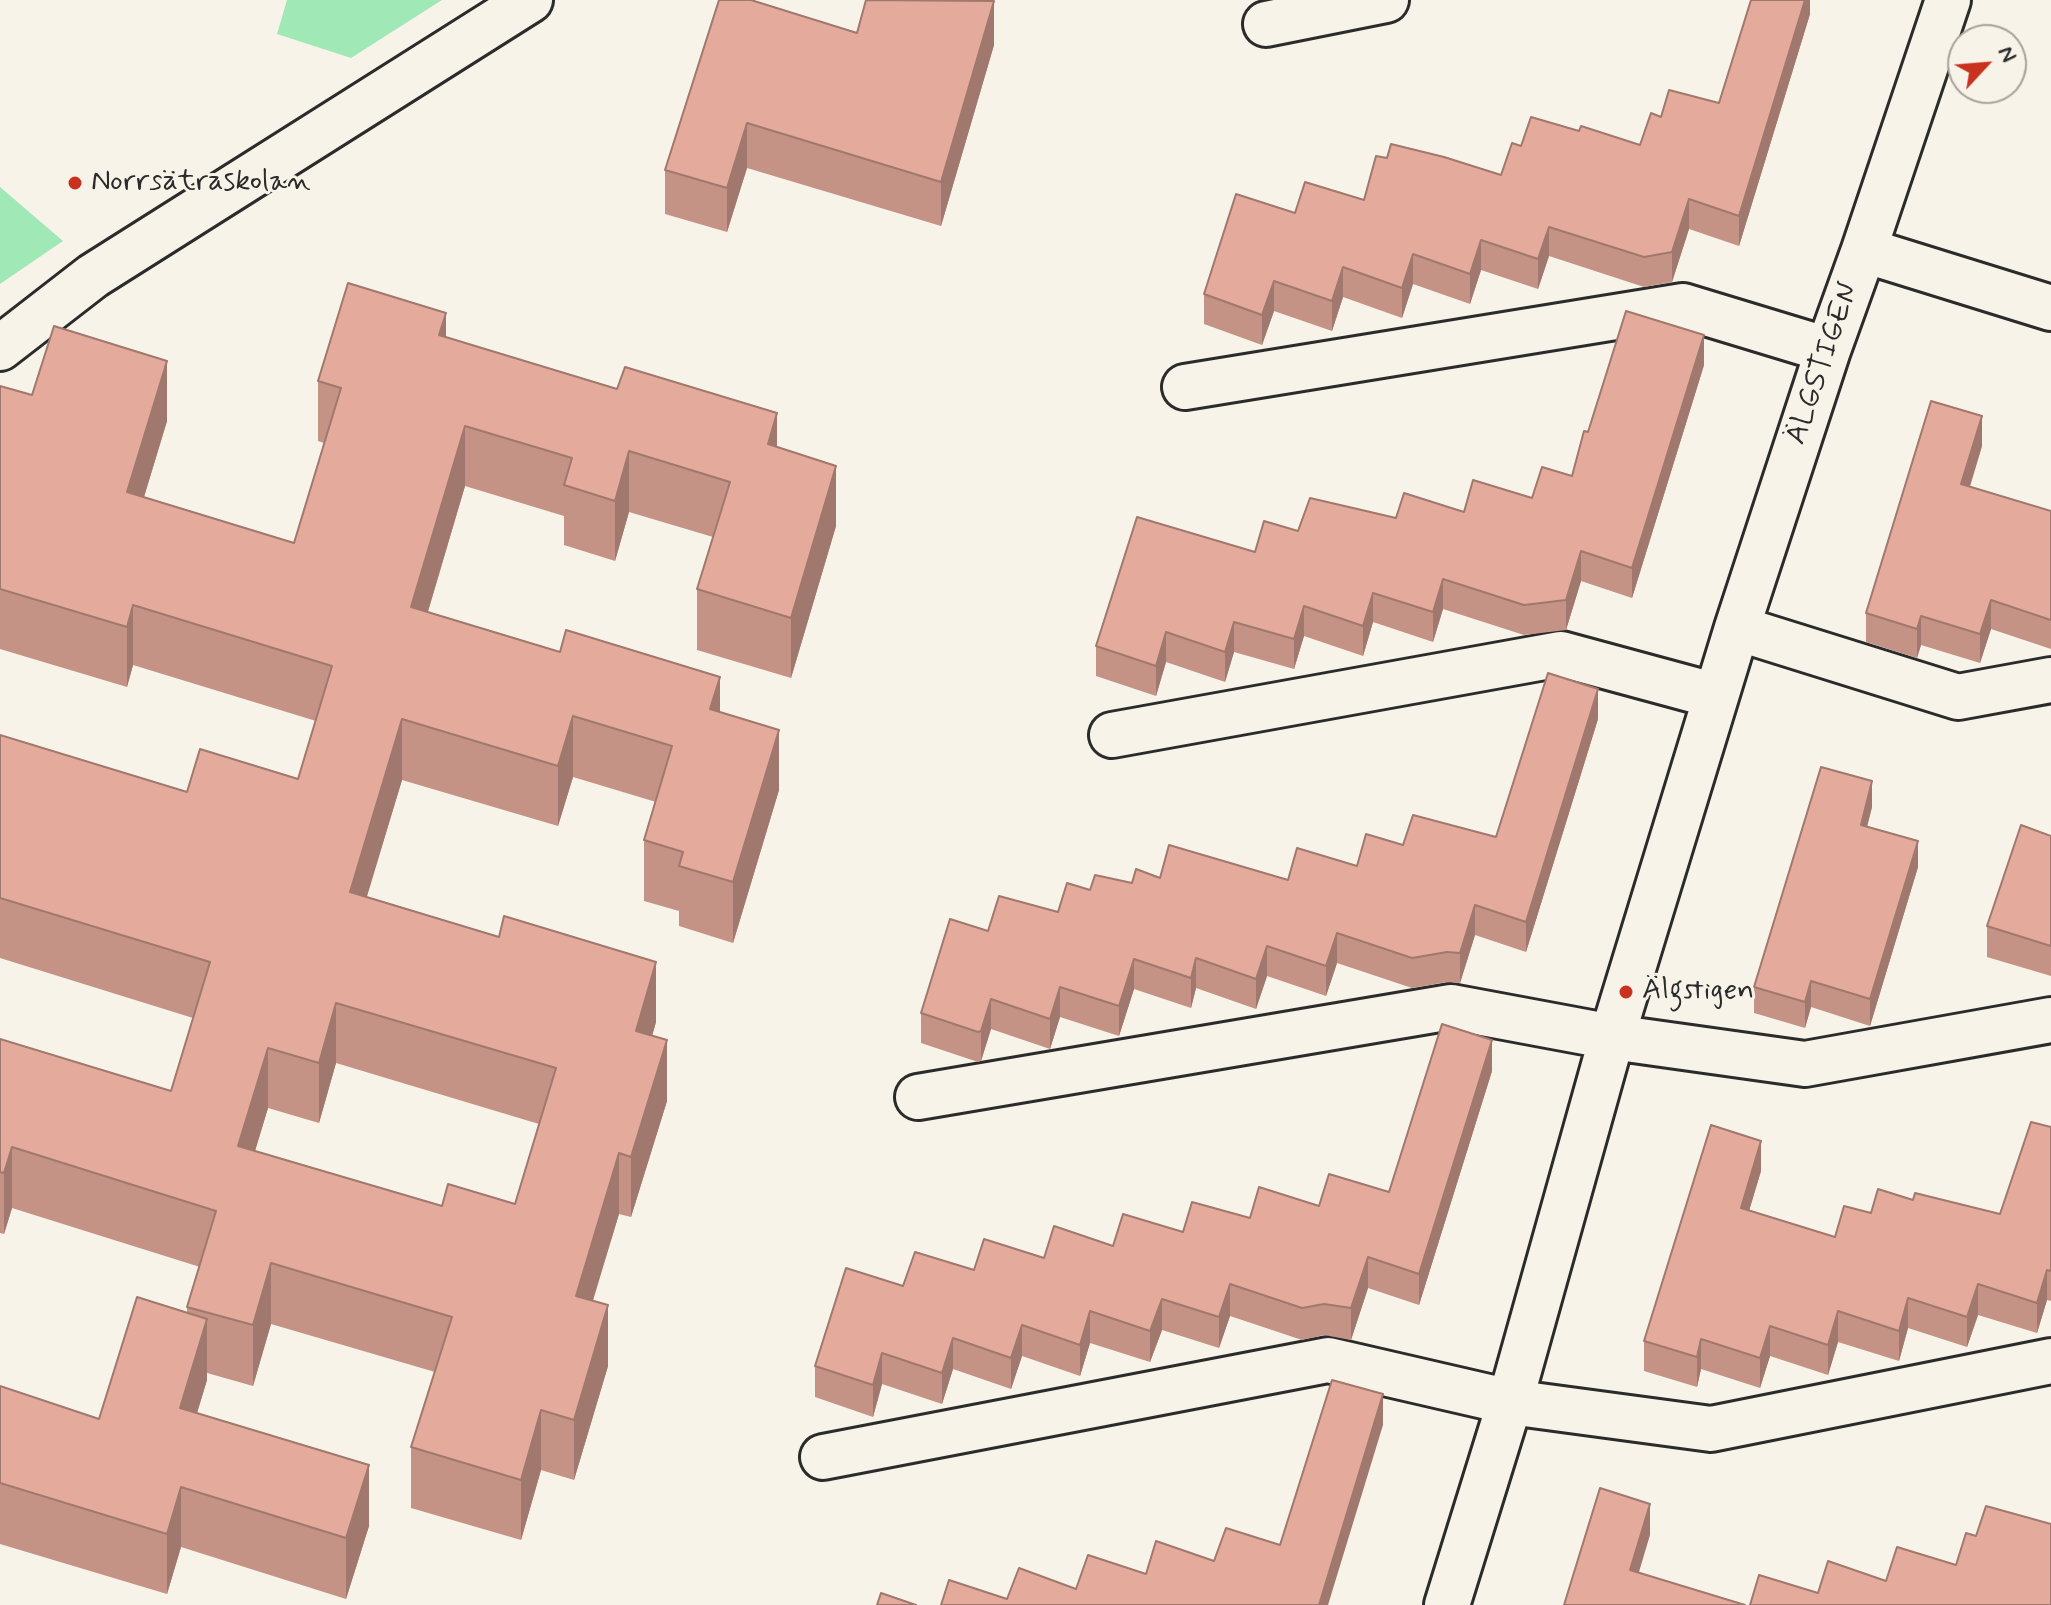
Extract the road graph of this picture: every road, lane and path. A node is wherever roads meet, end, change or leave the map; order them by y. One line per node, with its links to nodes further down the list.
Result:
1 (530, 0): 7 (street)
2 (1386, 0): 4 (street)
3 (1948, 0): 5 (street, ÄLGSTIGEN)
4 (1266, 24)
5 (1864, 250): 6 (street); 8 (street, ÄLGSTIGEN)
6 (2051, 308)
7 (0, 348)
8 (1828, 350): 9 (street); 10 (street, ÄLGSTIGEN)
9 (1185, 387)
10 (1737, 628): 11 (street); 12 (street, ÄLGSTIGEN)
11 (2051, 680)
12 (1716, 696): 13 (street); 15 (street, ÄLGSTIGEN)
13 (1112, 735)
14 (2051, 1020): 15 (street)
15 (1612, 1037): 16 (street); 18 (street, ÄLGSTIGEN)
16 (918, 1097)
17 (2051, 1361): 18 (street)
18 (1510, 1402): 19 (street); 20 (street, ÄLGSTIGEN)
19 (823, 1457)
20 (1447, 1605)

